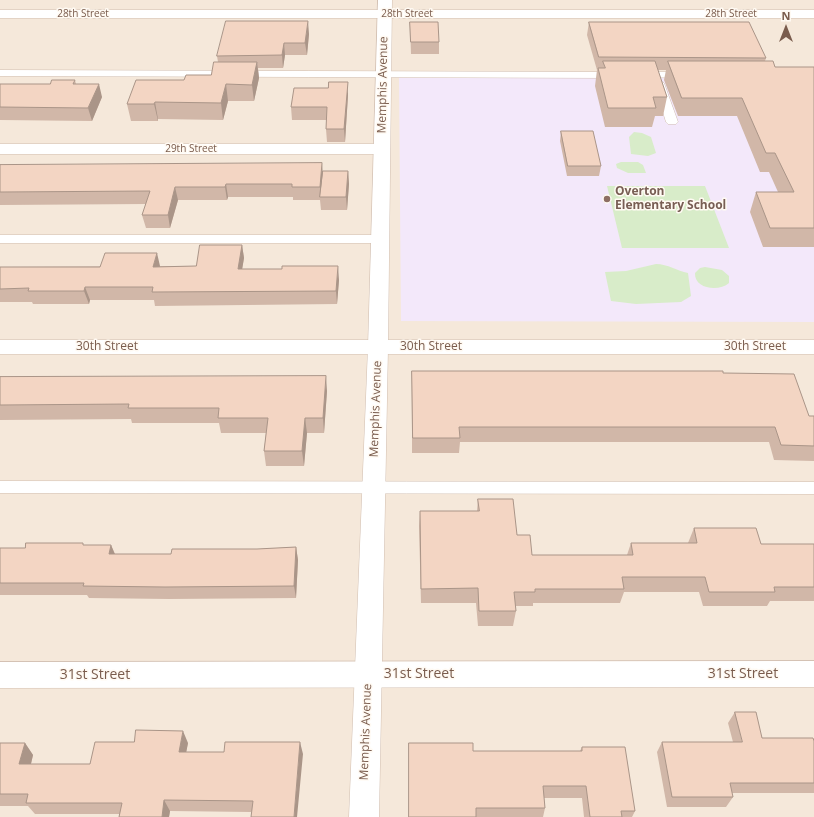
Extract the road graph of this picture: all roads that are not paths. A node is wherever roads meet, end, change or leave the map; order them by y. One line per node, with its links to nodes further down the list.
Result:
1 (385, 7): 2 (street, 28th Street); 3 (street, 28th Street); 5 (street, Memphis Avenue)
2 (0, 14)
3 (814, 14)
4 (0, 73): 5 (lane)
5 (384, 74): 6 (lane); 10 (street, Memphis Avenue)
6 (656, 75): 7 (lane); 8 (lane)
7 (696, 75)
8 (672, 122)
9 (0, 149): 10 (street, 29th Street)
10 (382, 149): 12 (street, Memphis Avenue)
11 (0, 239): 12 (lane)
12 (380, 239): 14 (street, Memphis Avenue)
13 (0, 347): 14 (street, 30th Street)
14 (378, 347): 15 (street, 30th Street); 17 (street, Memphis Avenue)
15 (814, 347)
16 (0, 487): 17 (lane)
17 (374, 488): 18 (lane); 19 (street, Memphis Avenue)
18 (814, 488)
19 (368, 674): 20 (street, 31st Street); 21 (street, 31st Street); 22 (street, Memphis Avenue)
20 (814, 674)
21 (0, 675)
22 (364, 817)

